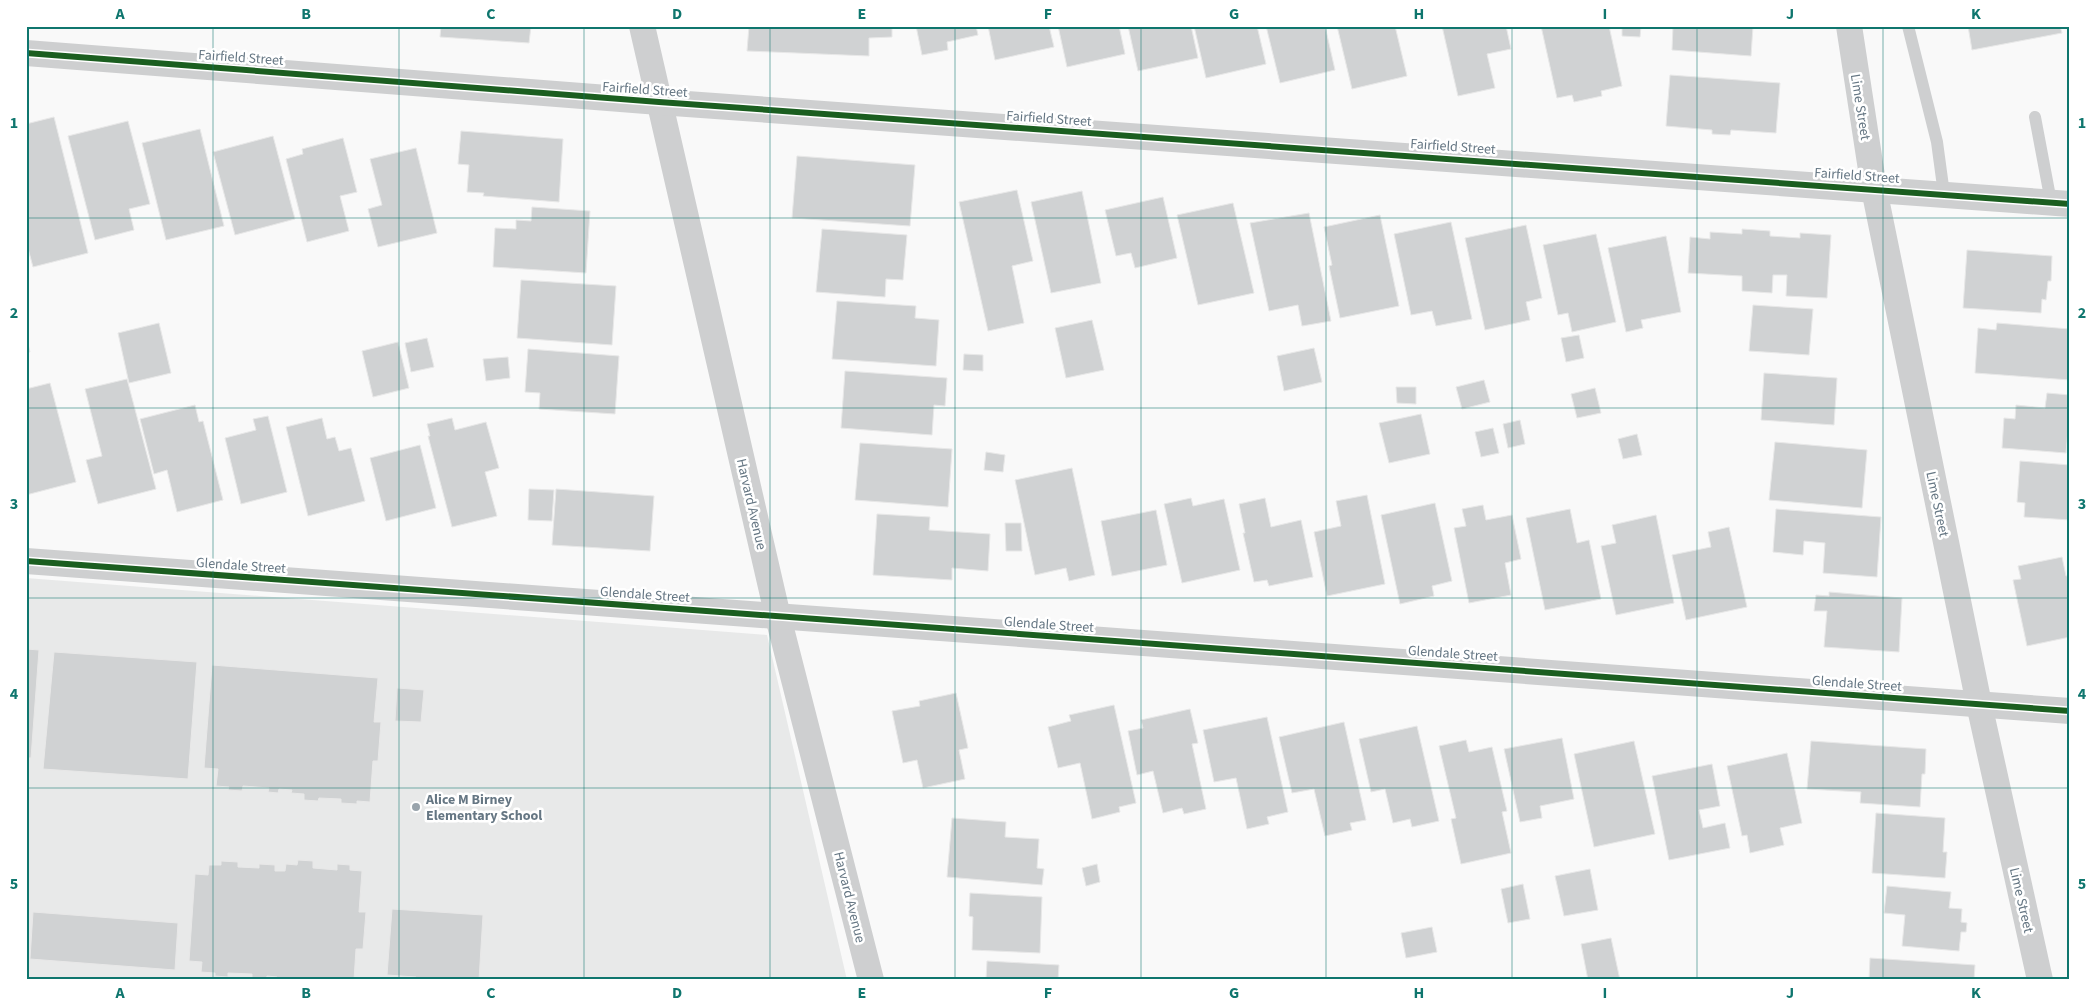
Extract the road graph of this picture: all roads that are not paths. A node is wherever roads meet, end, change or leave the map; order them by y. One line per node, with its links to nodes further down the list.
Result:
1 (642, 26): 5 (street, Harvard Avenue)
2 (1849, 26): 7 (street, Lime Street)
3 (1908, 26): 8 (lane)
4 (26, 53): 5 (street, Fairfield Street)
5 (658, 102): 7 (street, Fairfield Street); 11 (street, Harvard Avenue)
6 (2035, 117): 9 (lane)
7 (1874, 189): 8 (street, Fairfield Street); 12 (street, Lime Street)
8 (1944, 194): 9 (street, Fairfield Street)
9 (2060, 203)
10 (26, 562): 11 (street, Glendale Street)
11 (778, 617): 12 (street, Glendale Street); 14 (street, Harvard Avenue)
12 (1979, 704): 13 (street, Glendale Street); 15 (street, Lime Street)
13 (2070, 711)
14 (871, 980)
15 (2040, 980)

